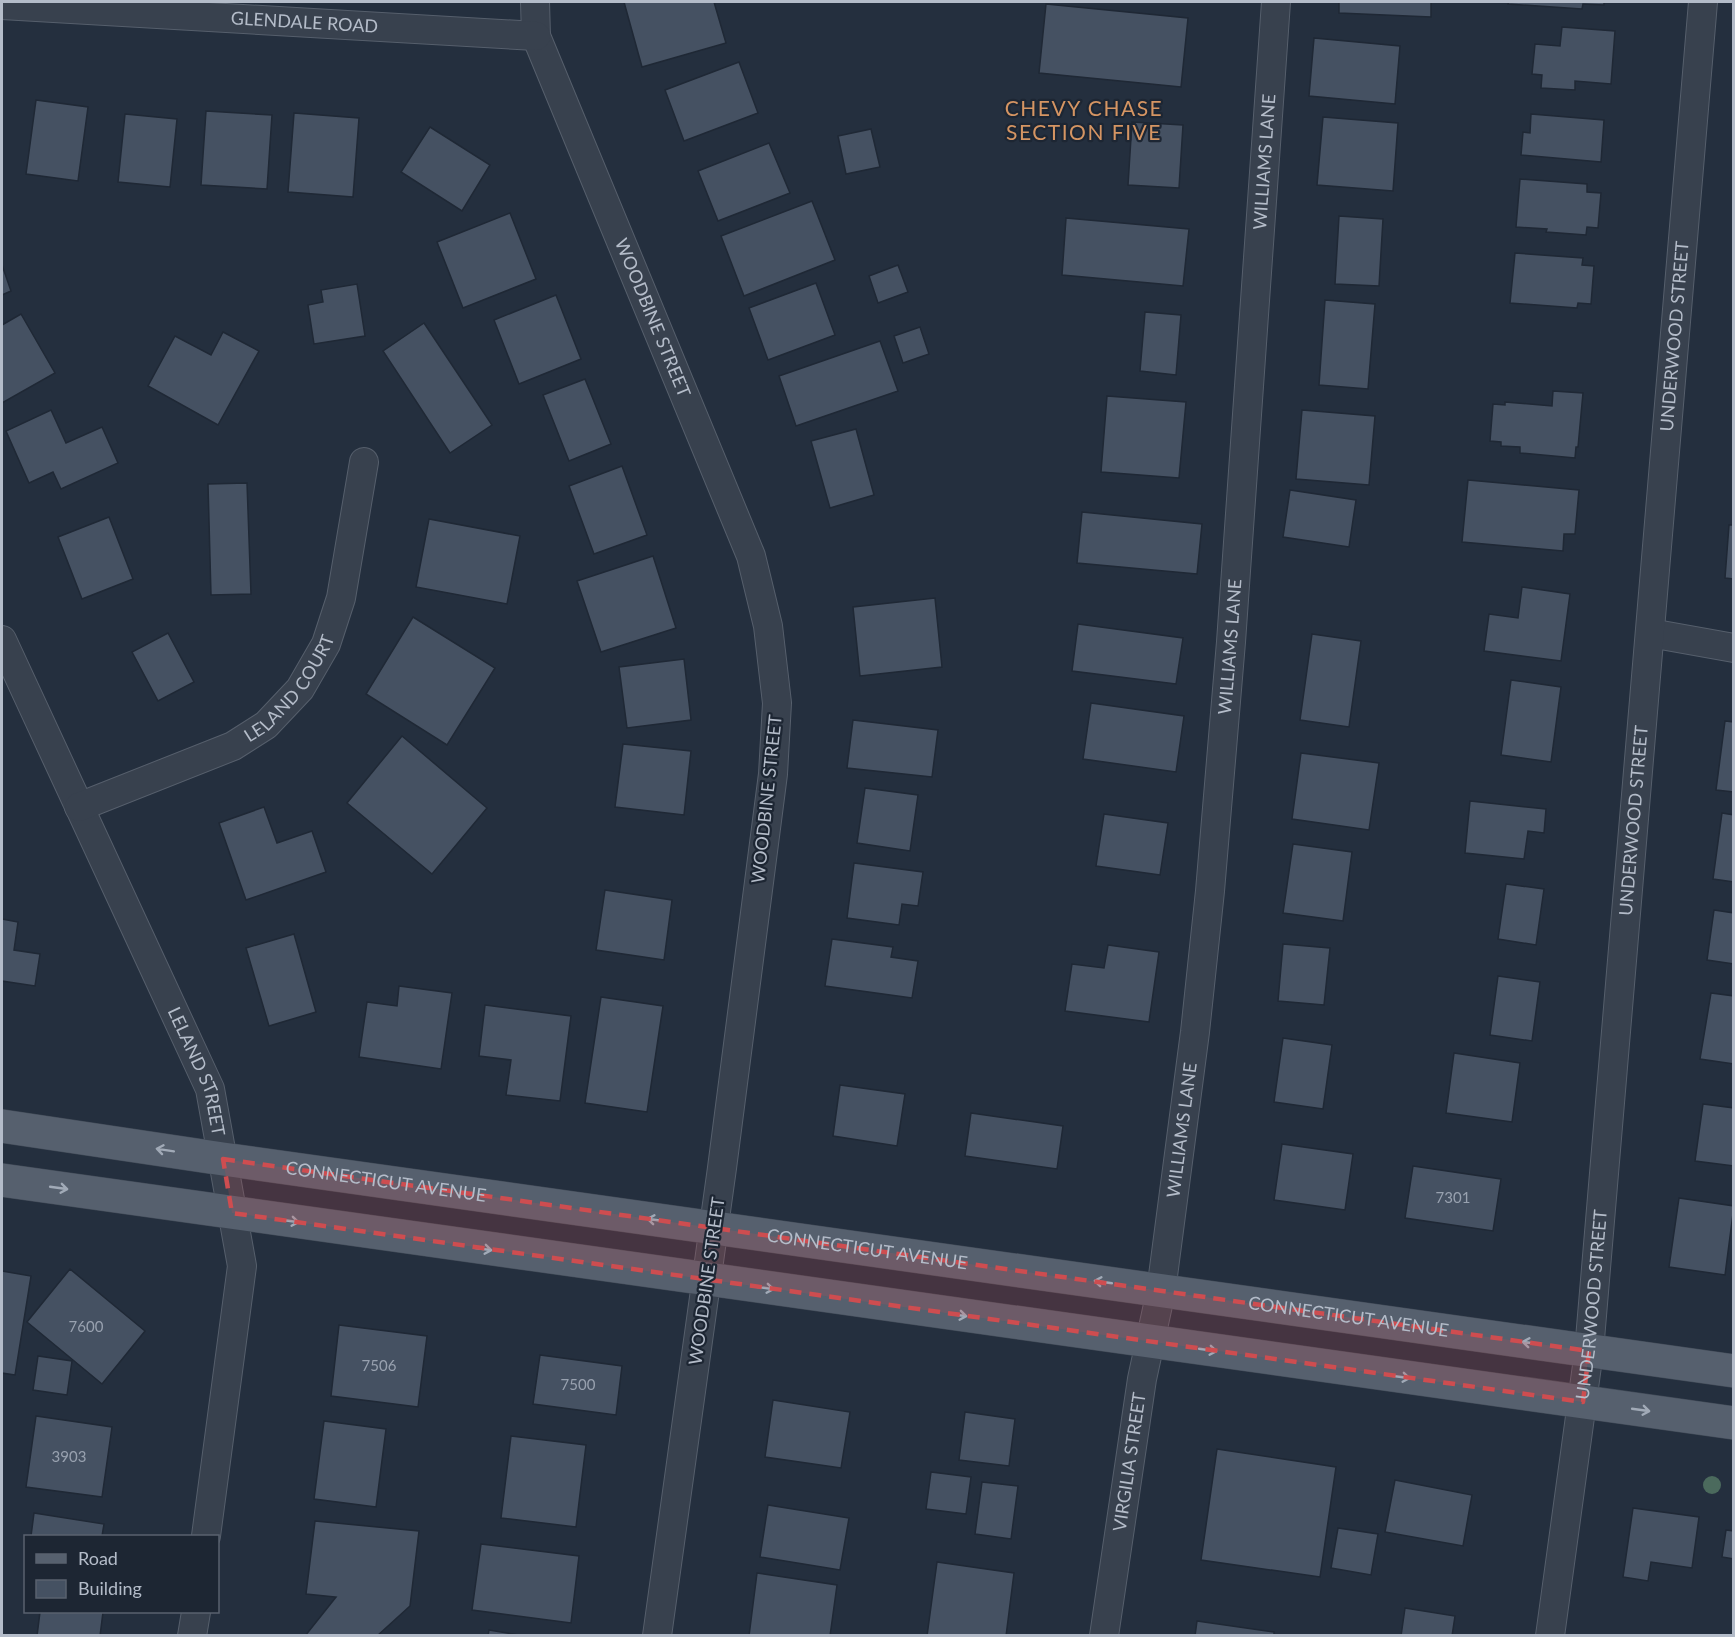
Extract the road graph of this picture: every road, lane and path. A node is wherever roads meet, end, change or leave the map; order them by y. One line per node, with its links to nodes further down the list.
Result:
1 (535, 2): 6 (street, WOODBINE STREET)
2 (1276, 2): 18 (street, WILLIAMS LANE)
3 (1703, 2): 8 (street, UNDERWOOD STREET)
4 (2, 5): 5 (street, GLENDALE ROAD)
5 (160, 8): 6 (street, GLENDALE ROAD)
6 (536, 36): 16 (street, WOODBINE STREET)
7 (364, 462): 11 (street, LELAND COURT)
8 (1650, 633): 10 (street); 20 (street, UNDERWOOD STREET)
9 (2, 640): 11 (street, LELAND STREET)
10 (1734, 648)
11 (80, 807): 13 (street, LELAND STREET)
12 (2, 1126): 13 (main road, CONNECTICUT AVENUE, one-way to 12)
13 (223, 1159): 15 (street, LELAND STREET); 16 (main road, CONNECTICUT AVENUE, one-way to 13)
14 (2, 1180): 15 (main road, one-way to 15)
15 (232, 1213): 17 (main road, one-way to 17); 24 (street, LELAND STREET)
16 (714, 1228): 17 (street, WOODBINE STREET); 18 (main road, CONNECTICUT AVENUE, one-way to 16)
17 (707, 1281): 19 (main road, one-way to 19); 27 (street, WOODBINE STREET)
18 (1161, 1291): 19 (street, VIRGILIA STREET); 20 (main road, CONNECTICUT AVENUE, one-way to 18)
19 (1150, 1341): 22 (main road, one-way to 22); 28 (street, VIRGILIA STREET)
20 (1589, 1351): 21 (main road, CONNECTICUT AVENUE); 22 (street, UNDERWOOD STREET)
21 (1734, 1371)
22 (1583, 1402): 23 (main road, one-way to 23); 29 (street, UNDERWOOD STREET)
23 (1734, 1424)
24 (206, 1535)
25 (196, 1613): 26 (street)
26 (192, 1635)
27 (657, 1635)
28 (1104, 1635)
29 (1550, 1635)

